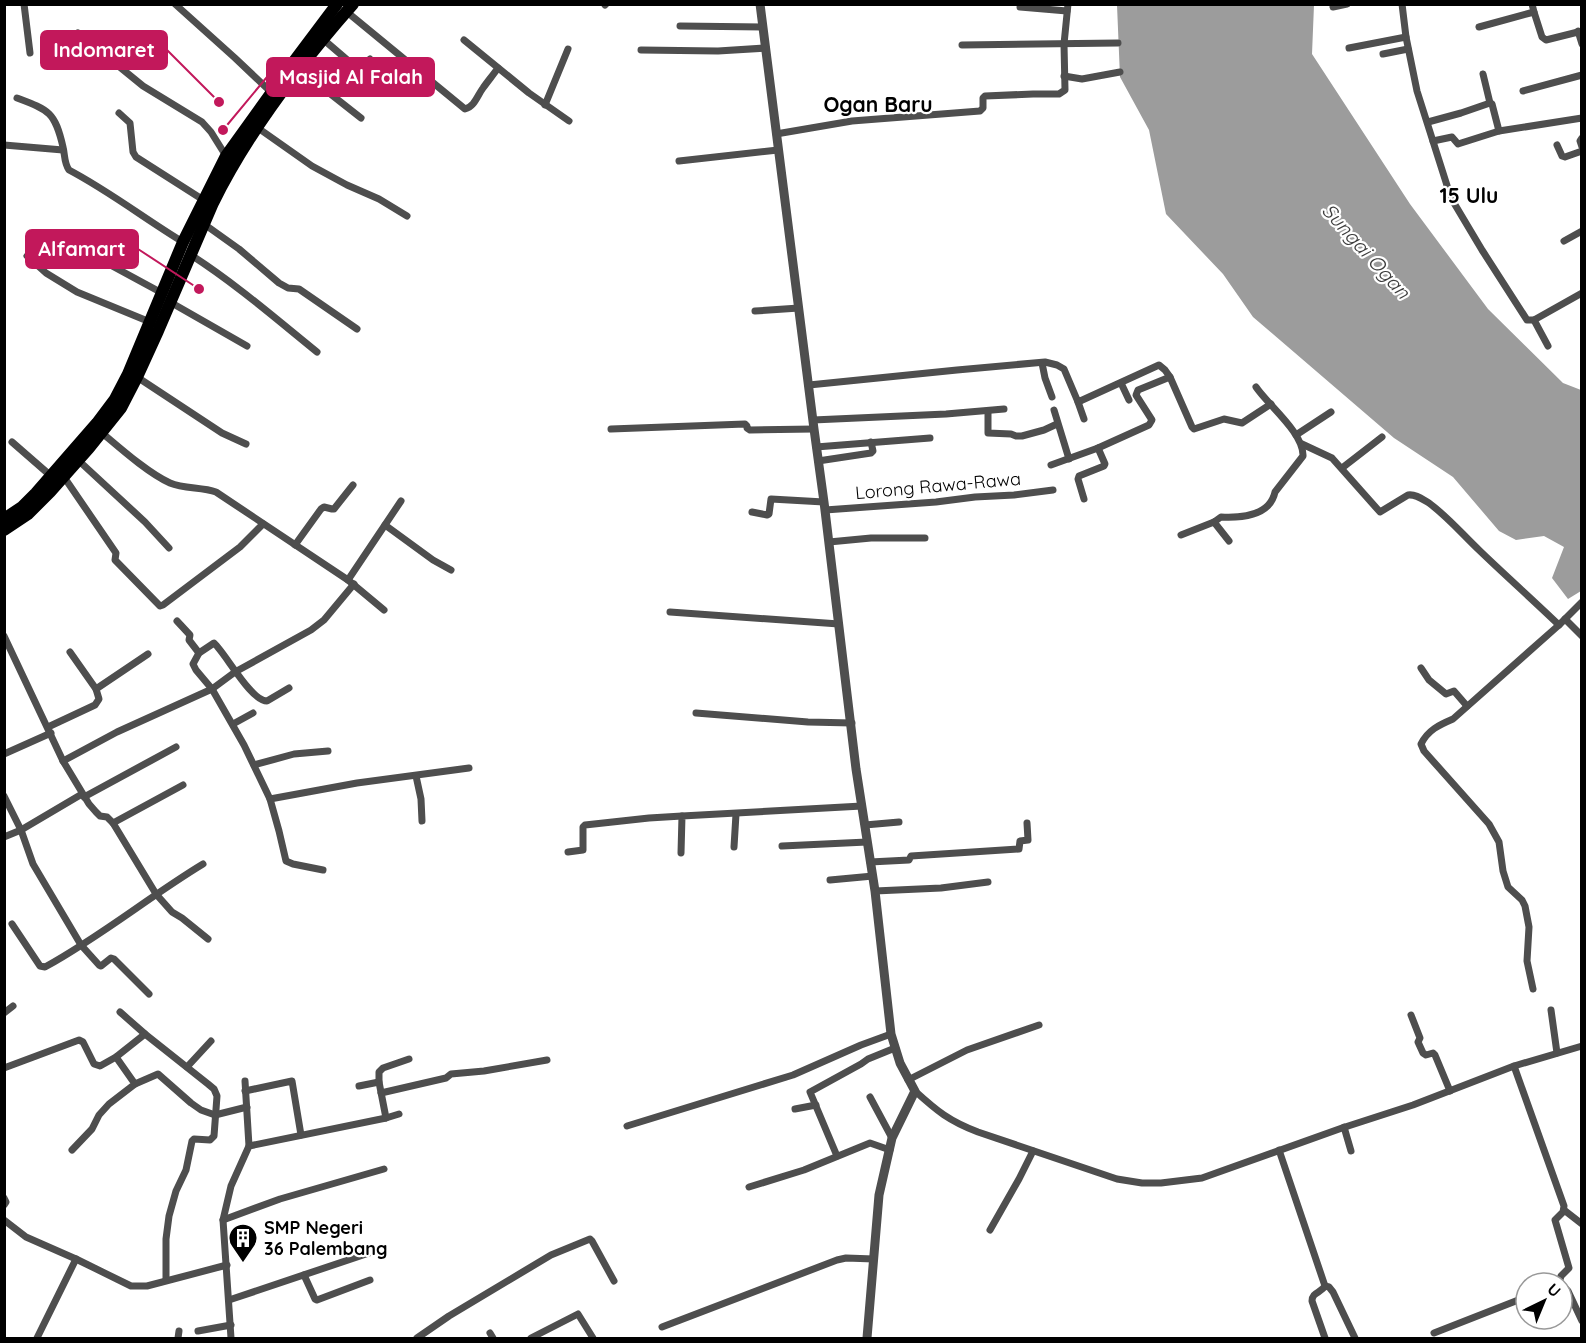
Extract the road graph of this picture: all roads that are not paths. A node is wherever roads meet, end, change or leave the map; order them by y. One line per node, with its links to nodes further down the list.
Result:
1 (24, 4): 28 (street)
2 (175, 4): 38 (street)
3 (760, 4): 11 (street)
4 (1347, 4): 8 (street)
5 (1401, 4): 16 (street)
6 (346, 7): 17 (highway); 31 (street); 38 (highway)
7 (1020, 7): 9 (street)
8 (1333, 7)
9 (1068, 8): 20 (street)
10 (1532, 8): 13 (street); 14 (street)
11 (763, 23): 12 (street); 23 (street)
12 (680, 26)
13 (1479, 27)
14 (1580, 31): 21 (street)
15 (78, 33): 57 (street)
16 (1406, 37): 24 (street); 26 (street)
17 (324, 40): 30 (street); 32 (highway)
18 (464, 40): 31 (street)
19 (1118, 43): 20 (street)
20 (1064, 44): 22 (street); 36 (street)
21 (1581, 44)
22 (962, 45)
23 (766, 48): 27 (street); 49 (street)
24 (1349, 48)
25 (568, 49): 41 (street)
26 (1408, 49): 29 (street); 46 (street)
27 (640, 50)
28 (30, 53)
29 (1383, 54)
30 (370, 59)
31 (498, 68): 41 (street)
32 (300, 70): 43 (street); 47 (highway)
33 (1120, 72): 36 (street)
34 (1483, 74): 40 (street)
35 (1581, 75): 37 (street)
36 (1064, 76): 49 (street)
37 (1523, 91)
38 (272, 93): 57 (highway)
39 (17, 98): 55 (street)
40 (1490, 103): 46 (street); 48 (street)
41 (545, 105): 45 (street)
42 (119, 113): 59 (street)
43 (361, 118)
44 (1581, 118): 48 (street)
45 (569, 121)
46 (1428, 122): 51 (street)
47 (258, 128): 60 (street); 61 (highway)
48 (1499, 131): 51 (street)
49 (776, 134): 56 (street)
50 (1581, 138): 54 (street)
51 (1433, 141): 72 (street)
52 (4, 145): 55 (street)
53 (1557, 145): 54 (street)
54 (1581, 149)
55 (63, 150): 64 (street)
56 (778, 150): 58 (street); 70 (street)
57 (226, 156): 59 (highway)
58 (679, 161)
59 (204, 201): 64 (highway)
60 (407, 216)
61 (204, 224): 65 (highway); 74 (street)
62 (1581, 231): 63 (street)
63 (1564, 241)
64 (183, 242): 69 (highway)
65 (191, 255): 69 (highway); 77 (street)
66 (27, 256): 73 (street)
67 (104, 261): 69 (street)
68 (1581, 293): 72 (street)
69 (166, 298): 73 (highway); 75 (street); 79 (highway)
70 (799, 308): 71 (street); 82 (street)
71 (755, 311)
72 (1534, 320): 76 (street)
73 (150, 322): 111 (highway)
74 (357, 329)
75 (247, 346)
76 (1548, 346)
77 (317, 352)
78 (1042, 363): 82 (street); 84 (street); 86 (street)
79 (137, 377): 96 (highway); 102 (street)
80 (1170, 377): 81 (street); 87 (street); 105 (street)
81 (1121, 383): 85 (street); 86 (street)
82 (809, 385): 93 (street)
83 (1256, 387): 87 (street)
84 (1052, 397)
85 (1129, 400)
86 (1078, 402): 92 (street)
87 (1271, 404): 97 (street)
88 (1004, 409): 90 (street)
89 (1054, 410): 94 (street)
90 (988, 411): 93 (street); 94 (street)
91 (1331, 412): 97 (street)
92 (1084, 419)
93 (813, 424): 95 (street); 104 (street)
94 (1057, 424): 106 (street)
95 (611, 429)
96 (101, 432): 107 (highway); 120 (street)
97 (1296, 435): 103 (street)
98 (1382, 437): 110 (street)
99 (930, 438): 100 (street)
100 (872, 441): 104 (street); 108 (street)
101 (12, 442): 111 (street)
102 (246, 444)
103 (1302, 444): 110 (street); 119 (street)
104 (816, 447): 108 (street)
105 (1098, 448): 106 (street); 114 (street)
106 (1069, 459): 109 (street)
107 (78, 460): 111 (highway); 128 (street)
108 (818, 461): 116 (street)
109 (1051, 465)
110 (1342, 468): 135 (street)
111 (57, 476): 118 (highway); 120 (street); 122 (highway)
112 (353, 484): 127 (street)
113 (1053, 490): 116 (street, Lorong Rawa-Rawa)
114 (1084, 499)
115 (401, 501): 121 (street)
116 (825, 506): 117 (street, Lorong Rawa-Rawa); 126 (street)
117 (752, 512)
118 (4, 519)
119 (1214, 522): 123 (street); 125 (street)
120 (263, 524): 127 (street)
121 (385, 525): 129 (street); 130 (street)
122 (4, 531)
123 (1180, 535)
124 (925, 538): 126 (street)
125 (1229, 541)
126 (829, 542): 136 (street)
127 (295, 545): 130 (street)
128 (169, 548)
129 (451, 570)
130 (351, 582): 132 (street); 143 (street)
131 (1581, 602): 135 (street)
132 (384, 610)
133 (670, 612): 136 (street)
134 (177, 621): 141 (street)
135 (1562, 622): 138 (street); 147 (street)
136 (839, 624): 150 (street)
137 (4, 636): 152 (street)
138 (1581, 636)
139 (70, 652): 144 (street)
140 (148, 654): 144 (street)
141 (200, 654): 143 (street); 146 (street)
142 (1421, 668): 147 (street)
143 (235, 672): 145 (street); 146 (street)
144 (96, 688): 152 (street)
145 (289, 688)
146 (212, 689): 151 (street); 156 (street)
147 (1467, 706): 190 (street)
148 (253, 713): 151 (street)
149 (696, 713): 150 (street)
150 (852, 723): 164 (street)
151 (233, 724): 157 (street)
152 (50, 730): 155 (street); 156 (street)
153 (176, 747): 161 (street)
154 (328, 751): 157 (street)
155 (4, 754)
156 (63, 761): 161 (street)
157 (254, 765): 163 (street)
158 (469, 768): 159 (street)
159 (416, 776): 163 (street); 167 (street)
160 (183, 785): 169 (street)
161 (83, 795): 169 (street); 172 (street)
162 (4, 796): 172 (street)
163 (270, 799): 181 (street)
164 (862, 806): 165 (street); 171 (street)
165 (736, 814): 166 (street); 176 (street)
166 (682, 816): 177 (street); 178 (street)
167 (422, 821)
168 (899, 822): 171 (street)
169 (113, 823): 186 (street)
170 (1027, 823): 179 (street)
171 (865, 825): 174 (street)
172 (21, 830): 173 (street); 189 (street)
173 (4, 837)
174 (867, 842): 175 (street); 179 (street)
175 (782, 846)
176 (734, 847)
177 (568, 852)
178 (681, 853)
179 (870, 862): 182 (street)
180 (203, 864): 186 (street)
181 (322, 870)
182 (873, 876): 183 (street); 185 (street)
183 (830, 880)
184 (987, 882): 185 (street)
185 (875, 891): 199 (street)
186 (156, 894): 188 (street); 189 (street)
187 (12, 924): 189 (street)
188 (208, 939)
189 (81, 945): 191 (street)
190 (1533, 989)
191 (149, 994)
192 (12, 1006): 195 (street)
193 (1551, 1010): 203 (street)
194 (120, 1012): 198 (street)
195 (4, 1013)
196 (1411, 1015): 217 (street)
197 (1039, 1025): 210 (street)
198 (145, 1034): 204 (street); 208 (street)
199 (891, 1034): 202 (street); 226 (street)
200 (211, 1041): 208 (street)
201 (1581, 1046): 203 (street)
202 (895, 1048): 210 (street); 220 (street)
203 (1557, 1053): 207 (street)
204 (116, 1057): 209 (street); 213 (street)
205 (409, 1059): 212 (street)
206 (547, 1060): 218 (street)
207 (1514, 1066): 217 (street); 241 (street)
208 (187, 1067): 224 (street)
209 (4, 1068)
210 (908, 1080): 216 (street)
211 (245, 1081): 215 (street)
212 (379, 1082): 214 (street); 218 (street)
213 (135, 1084): 224 (street); 231 (street)
214 (359, 1086)
215 (245, 1091): 221 (street); 228 (street)
216 (915, 1091): 229 (street); 234 (street)
217 (1450, 1091): 227 (street)
218 (381, 1093): 225 (street)
219 (870, 1097): 229 (street)
220 (816, 1105): 222 (street); 236 (street)
221 (247, 1107): 224 (street); 230 (street)
222 (795, 1109)
223 (399, 1114): 225 (street)
224 (215, 1115): 252 (street)
225 (387, 1118): 228 (street)
226 (627, 1126)
227 (1344, 1127): 233 (street); 235 (street)
228 (301, 1135): 230 (street)
229 (892, 1138): 232 (street)
230 (249, 1146): 243 (street)
231 (72, 1150)
232 (890, 1150): 236 (street); 248 (street)
233 (1279, 1150): 234 (street); 255 (street)
234 (1033, 1151): 245 (street)
235 (1351, 1151)
236 (837, 1156): 238 (street)
237 (384, 1169): 243 (street)
238 (749, 1188)
239 (4, 1198): 240 (street)
240 (4, 1204)
241 (1564, 1210): 244 (street); 250 (street)
242 (4, 1220): 247 (street)
243 (223, 1220): 249 (street)
244 (1581, 1224)
245 (990, 1230)
246 (372, 1252): 251 (street)
247 (76, 1259): 252 (street); 264 (street)
248 (873, 1259): 261 (street); 269 (street)
249 (227, 1265): 252 (street); 256 (street)
250 (1568, 1271)
251 (304, 1275): 253 (street); 256 (street)
252 (166, 1280)
253 (370, 1280)
254 (614, 1281): 266 (street)
255 (1324, 1286): 270 (street); 271 (street)
256 (229, 1300): 260 (street)
257 (1514, 1302): 263 (street)
258 (1574, 1305): 259 (street)
259 (1581, 1321)
260 (231, 1325): 262 (street); 265 (street)
261 (662, 1328)
262 (198, 1331)
263 (1434, 1333)
264 (37, 1338)
265 (231, 1338)
266 (417, 1338)
267 (531, 1338): 268 (street)
268 (593, 1338)
269 (867, 1338)
270 (1325, 1338)
271 (1355, 1338)

